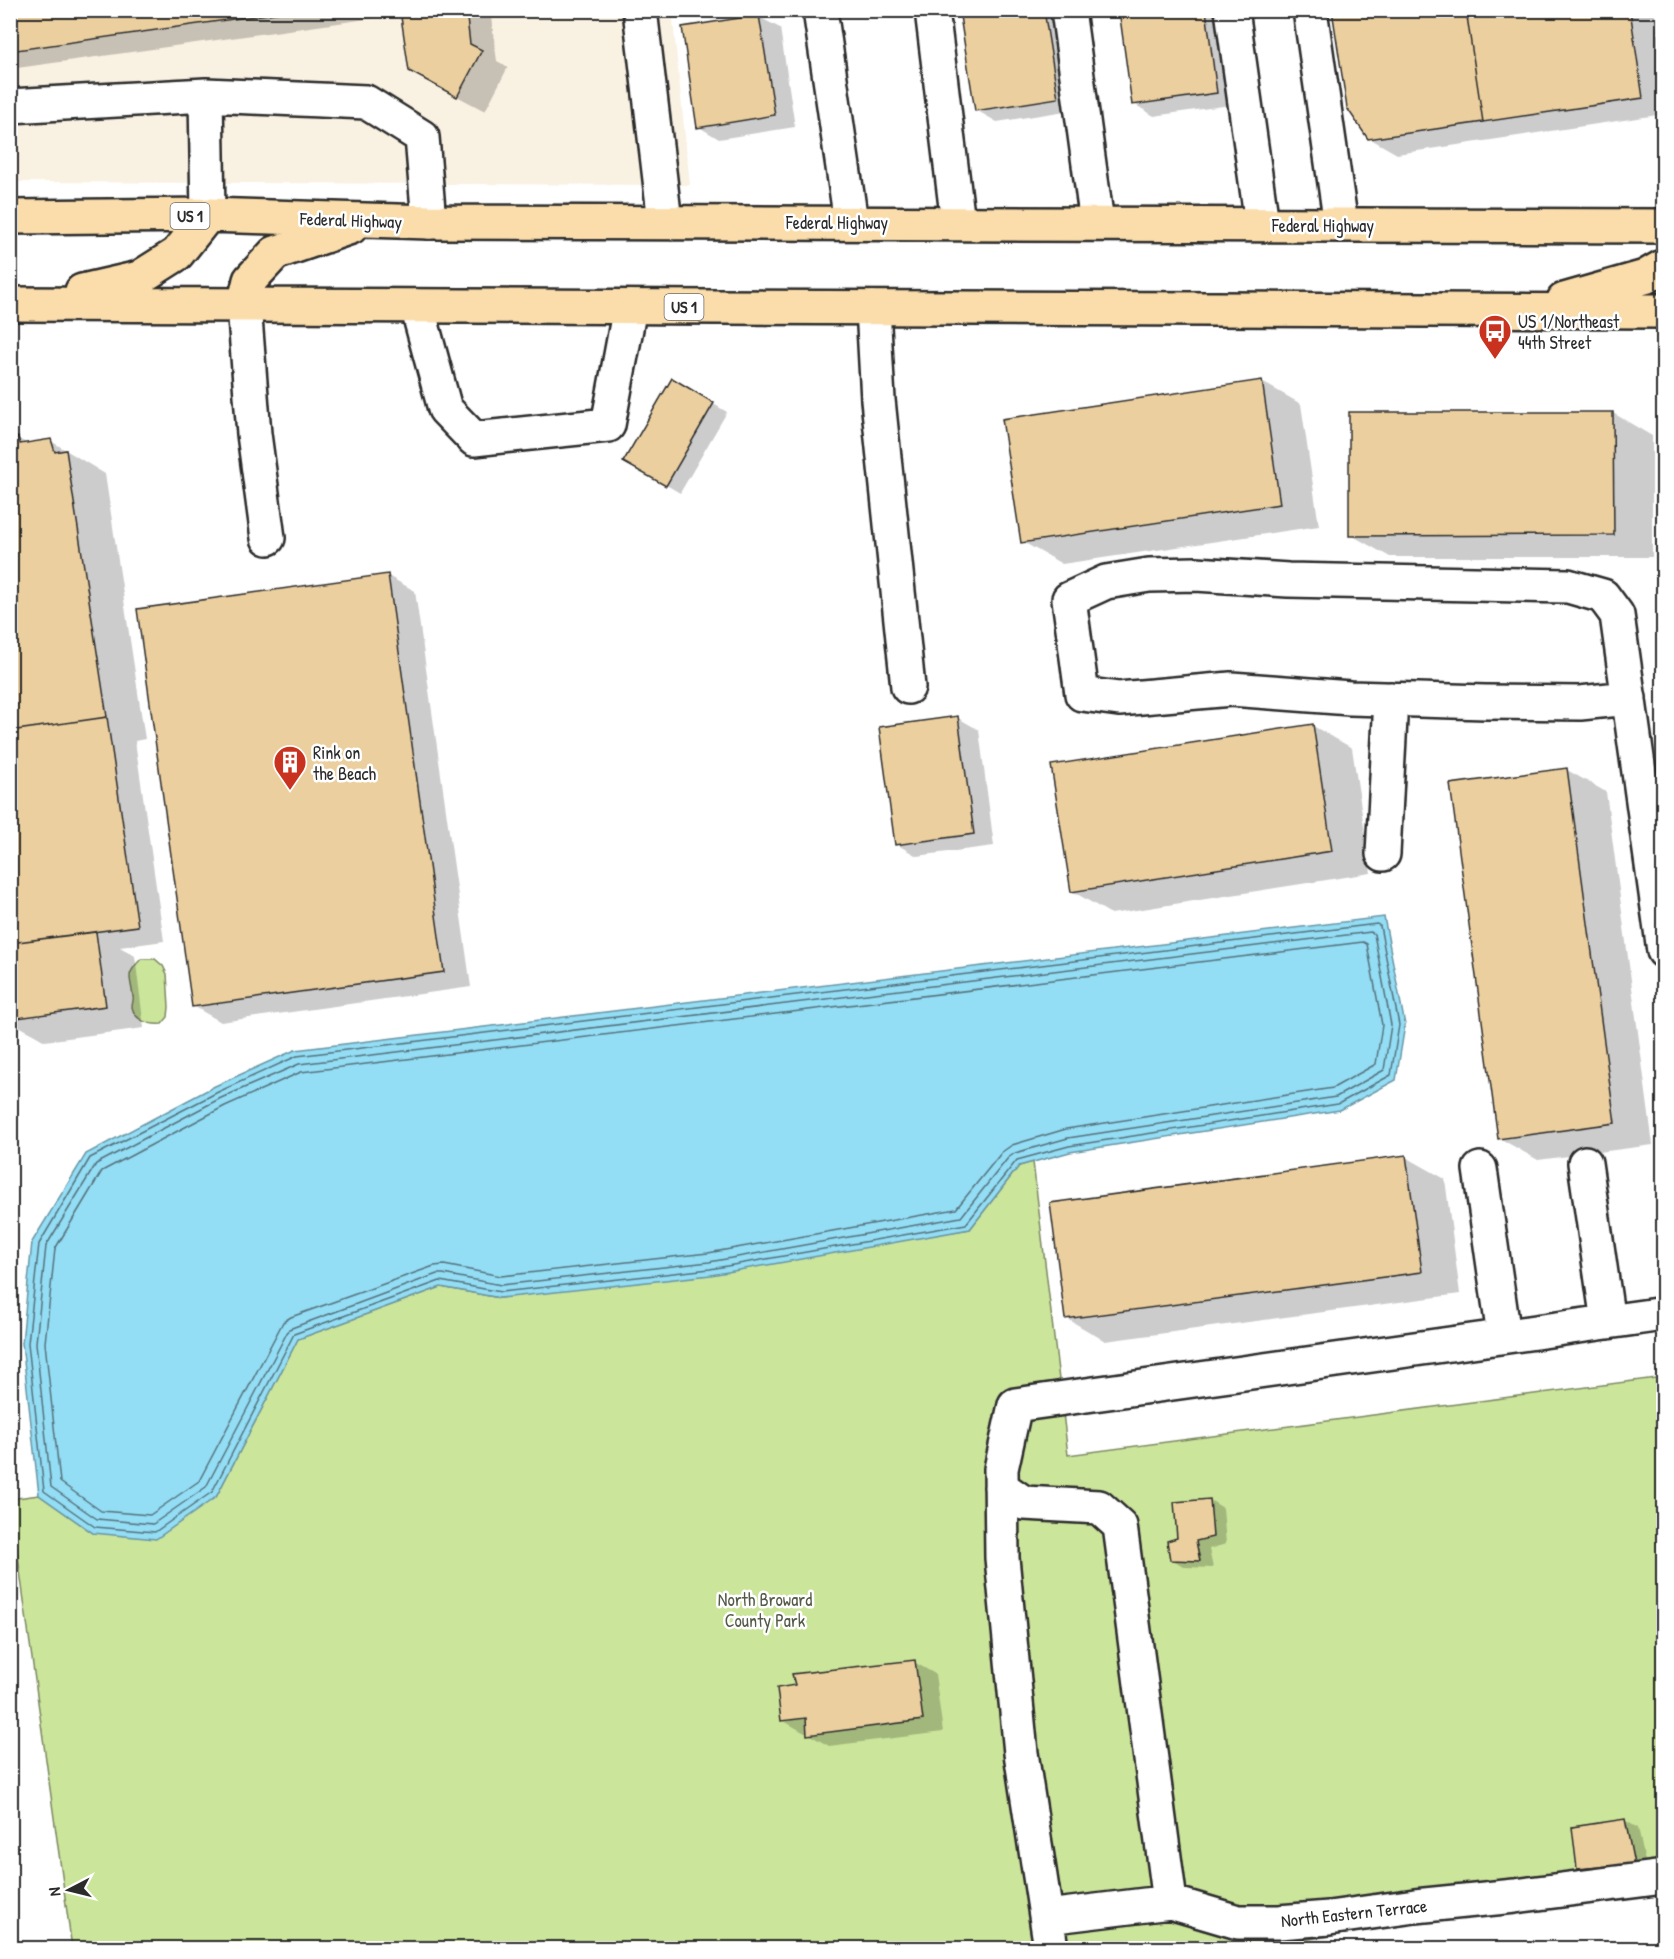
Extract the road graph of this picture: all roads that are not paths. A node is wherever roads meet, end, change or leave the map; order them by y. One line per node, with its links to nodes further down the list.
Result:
1 (640, 10): 13 (street)
2 (820, 10): 14 (street)
3 (932, 10): 15 (street)
4 (1068, 10): 16 (street)
5 (1232, 10): 17 (street)
6 (1311, 10): 18 (street)
7 (206, 95): 8 (street); 9 (street); 12 (street)
8 (10, 106)
9 (208, 215): 10 (main road, Federal Highway / US 1); 11 (main road, Federal Highway / US 1); 21 (main road)
10 (10, 217)
11 (369, 220): 12 (main road, Federal Highway / US 1); 22 (main road)
12 (429, 222): 13 (main road, Federal Highway / US 1)
13 (665, 222): 14 (main road, Federal Highway / US 1)
14 (851, 222): 15 (main road, Federal Highway / US 1)
15 (958, 223): 16 (main road, Federal Highway / US 1)
16 (1097, 223): 17 (main road, Federal Highway / US 1)
17 (1262, 224): 18 (main road, Federal Highway / US 1)
18 (1341, 225): 19 (main road, Federal Highway / US 1)
19 (1664, 226)
20 (1664, 266): 26 (main road)
21 (17, 304): 22 (main road, US 1)
22 (244, 305): 23 (main road, US 1); 28 (street)
23 (417, 306): 24 (main road, US 1); 24 (street)
24 (630, 307): 25 (main road, US 1)
25 (873, 308): 26 (main road, US 1); 29 (street)
26 (1528, 310): 27 (main road, US 1)
27 (1664, 311)
28 (268, 538)
29 (908, 687)
30 (1629, 698): 31 (street); 31 (street); 32 (street)
31 (1391, 699): 34 (street)
32 (1650, 749): 33 (street)
33 (1654, 807): 35 (street)
34 (1383, 854)
35 (1664, 951)
36 (1585, 1162): 39 (street)
37 (1480, 1169): 40 (street)
38 (1664, 1314): 39 (street)
39 (1608, 1322): 40 (street)
40 (1504, 1336): 41 (street)
41 (1009, 1486): 43 (street); 44 (street)
42 (1664, 1877): 43 (street, North Eastern Terrace)
43 (1170, 1902): 44 (street, North Eastern Terrace)
44 (1049, 1933)

